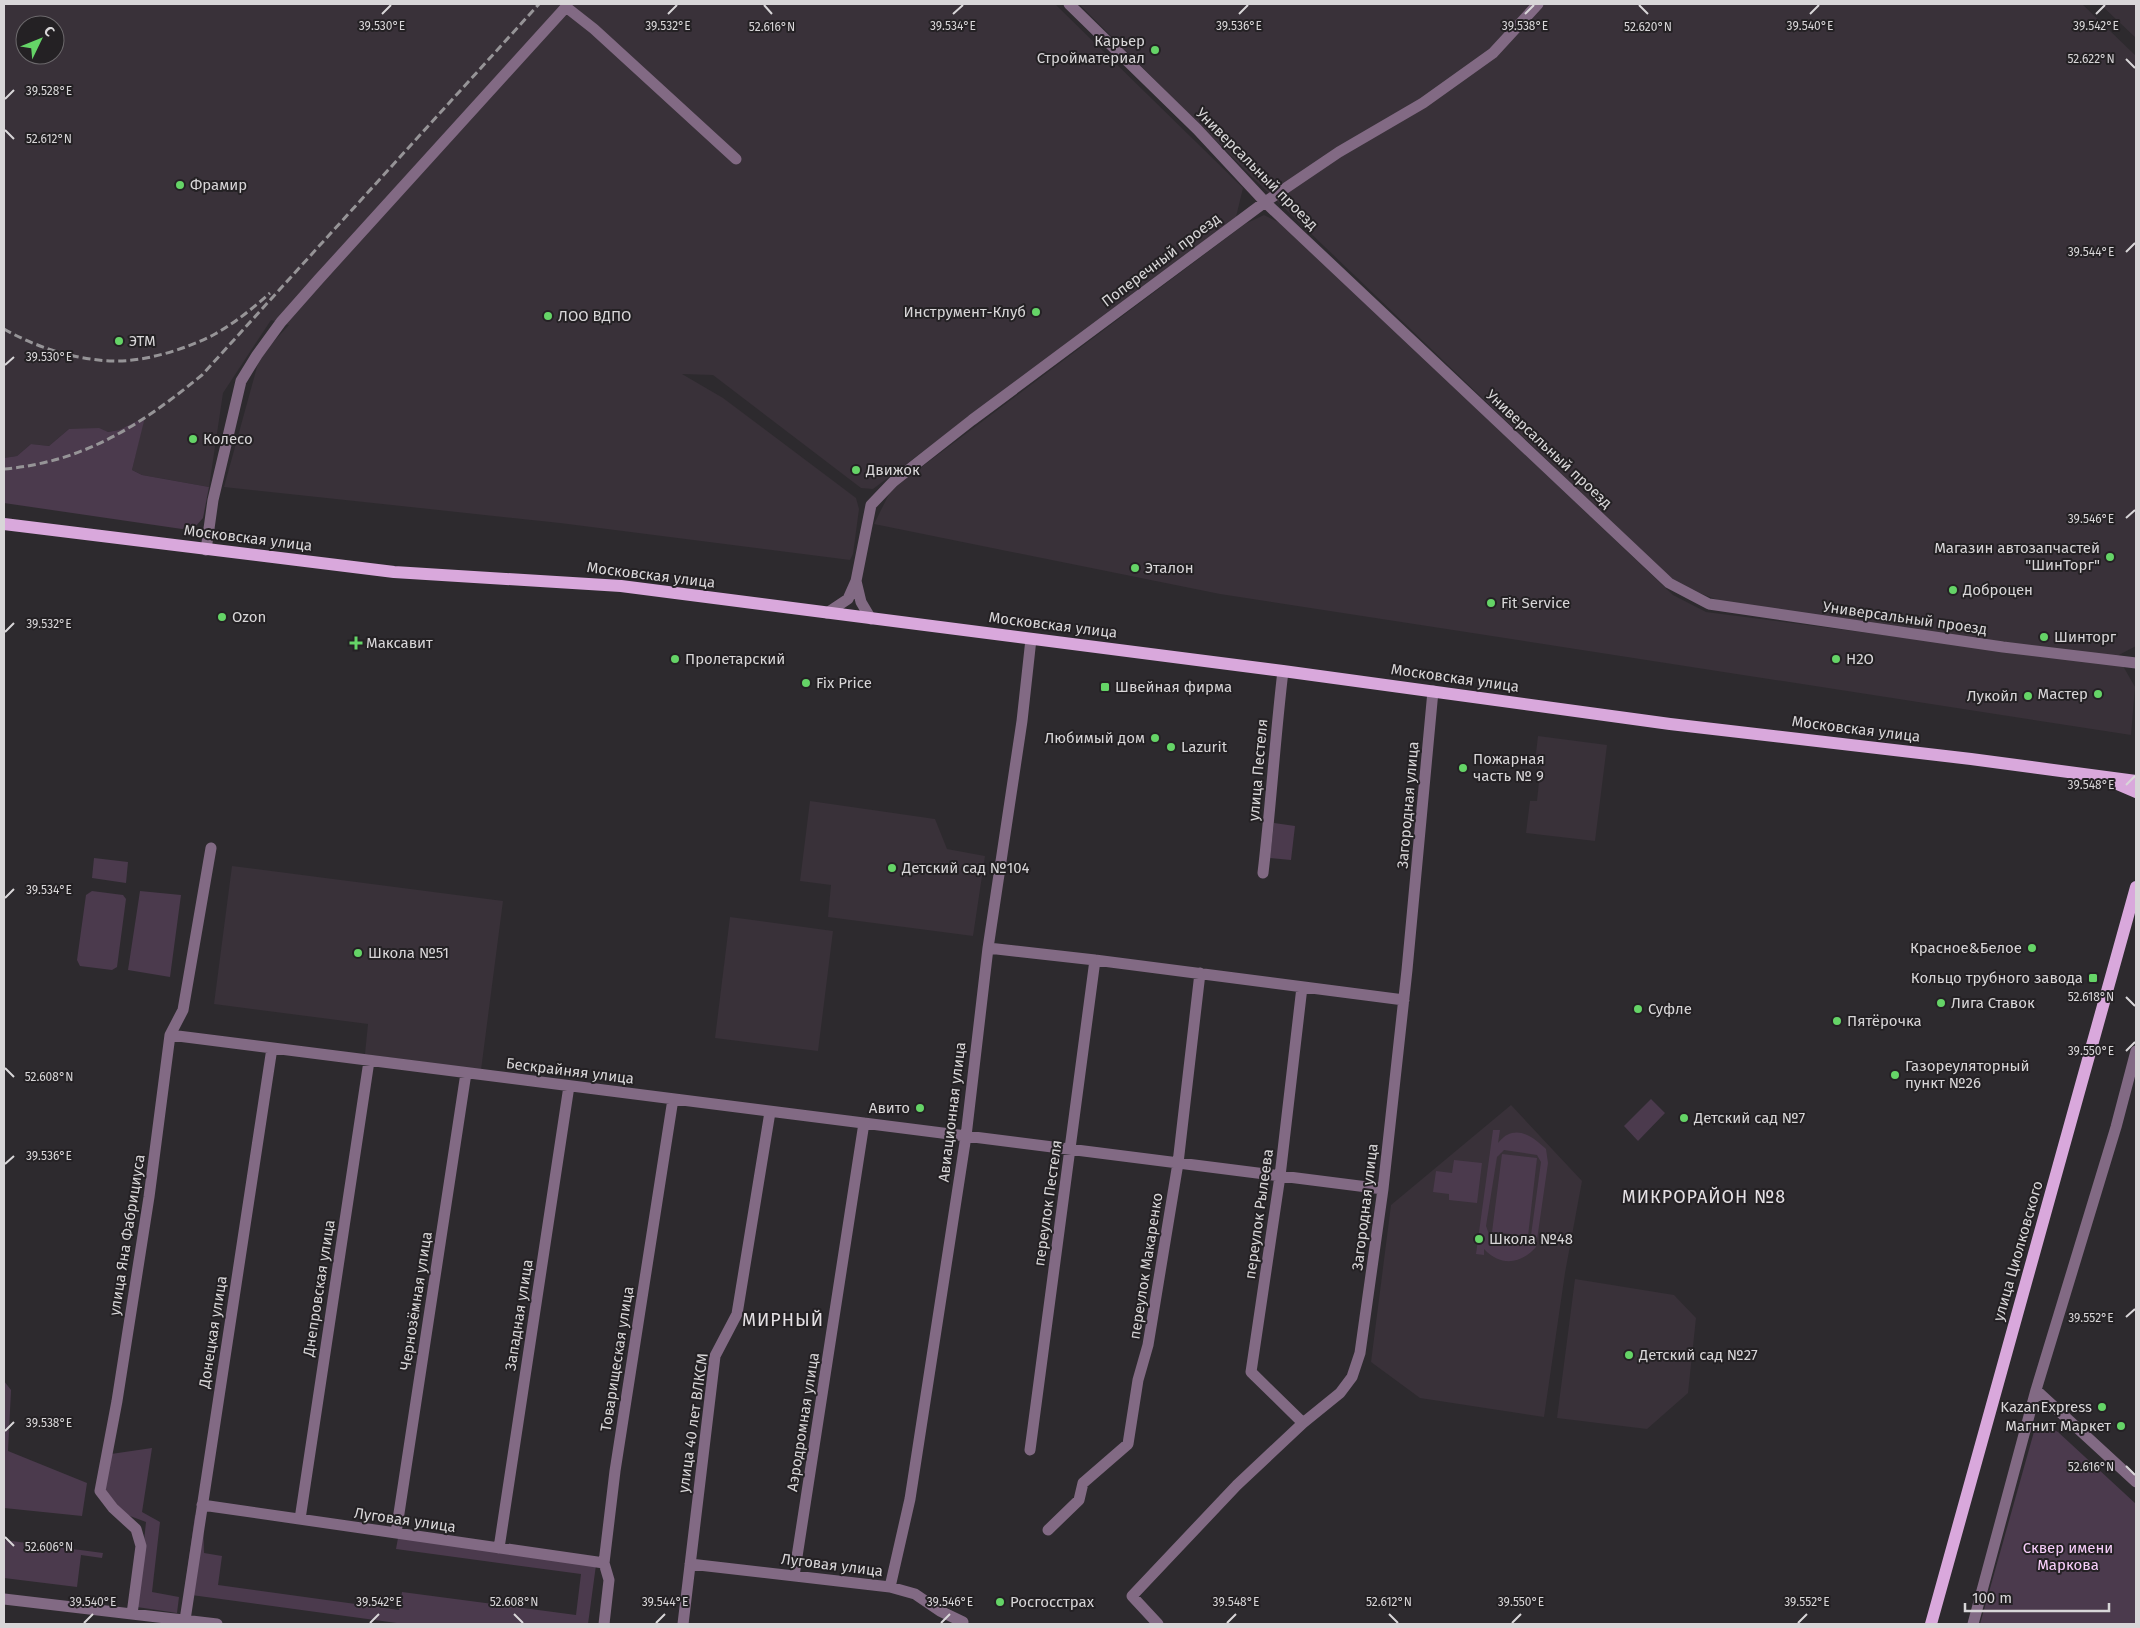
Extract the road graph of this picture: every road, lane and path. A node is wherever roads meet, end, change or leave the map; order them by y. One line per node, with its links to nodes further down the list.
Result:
1 (1068, 4): 4 (street, Универсальный проезд)
2 (1538, 4): 4 (street, Поперечный проезд)
3 (736, 159): 6 (street)
4 (1265, 202): 7 (street, Поперечный проезд); 11 (street, Универсальный проезд)
5 (4, 524): 6 (main road, Московская улица)
6 (206, 550): 8 (main road, Московская улица)
7 (856, 581): 8 (street, Поперечный проезд); 9 (street, Поперечный проезд)
8 (827, 613): 9 (main road, Московская улица)
9 (871, 618): 10 (main road, Московская улица)
10 (1031, 639): 12 (main road, Московская улица); 20 (street, Авиационная улица)
11 (2136, 664)
12 (1283, 671): 13 (main road, Московская улица); 18 (street, улица Пестеля)
13 (1433, 691): 14 (main road, Московская улица); 24 (street, Загородная улица)
14 (2096, 775): 15 (main road, Московская улица); 16 (main road, Московская улица)
15 (2136, 781)
16 (2136, 792)
17 (211, 848): 25 (street, улица Яна Фабрициуса)
18 (1263, 873)
19 (2136, 887): 60 (main road, улица Циолковского)
20 (988, 948): 21 (street); 34 (street, Авиационная улица)
21 (1095, 960): 22 (street); 35 (street, переулок Пестеля)
22 (1200, 973): 23 (street); 36 (street, переулок Макаренко)
23 (1302, 987): 24 (street); 37 (street, переулок Рылеева)
24 (1404, 1000): 38 (street, Загородная улица)
25 (170, 1035): 26 (street, Бескрайняя улица); 53 (street, улица Яна Фабрициуса)
26 (272, 1048): 28 (street, Бескрайняя улица); 43 (street, Донецкая улица)
27 (2136, 1052): 39 (street)
28 (369, 1061): 29 (street, Бескрайняя улица); 44 (street, Днепровская улица)
29 (466, 1073): 30 (street, Бескрайняя улица); 46 (street, Чернозёмная улица)
30 (569, 1086): 31 (street, Бескрайняя улица); 47 (street, Западная улица)
31 (673, 1099): 32 (street, Бескрайняя улица); 48 (street, Товарищеская улица)
32 (770, 1112): 33 (street, Бескрайняя улица); 49 (street, улица 40 лет ВЛКСМ)
33 (864, 1124): 34 (street, Бескрайняя улица); 50 (street, Аэродромная улица)
34 (966, 1136): 35 (street, Бескрайняя улица); 51 (street, Авиационная улица)
35 (1070, 1150): 36 (street, Бескрайняя улица); 41 (street, переулок Пестеля)
36 (1178, 1163): 37 (street, Бескрайняя улица); 45 (street, переулок Макаренко)
37 (1280, 1176): 38 (street, Бескрайняя улица); 40 (street, переулок Рылеева)
38 (1384, 1189): 40 (street, Загородная улица)
39 (2036, 1390): 42 (street); 61 (street)
40 (1303, 1423): 59 (street, Загородная улица)
41 (1030, 1450)
42 (2136, 1482)
43 (202, 1505): 44 (street, Луговая улица); 54 (street, Донецкая улица)
44 (300, 1519): 46 (street, Луговая улица)
45 (1048, 1530)
46 (396, 1533): 47 (street, Луговая улица)
47 (499, 1548): 48 (street, Луговая улица)
48 (604, 1563): 57 (street, Товарищеская улица)
49 (690, 1564): 50 (street, Луговая улица); 58 (street, улица 40 лет ВЛКСМ)
50 (794, 1576): 51 (street, Луговая улица)
51 (890, 1587): 55 (street, Луговая улица)
52 (4, 1598): 53 (street)
53 (132, 1614): 54 (street)
54 (185, 1620): 56 (street)
55 (963, 1622)
56 (217, 1624)
57 (604, 1624)
58 (683, 1624)
59 (1158, 1624)
60 (1930, 1624)
61 (1973, 1624)

